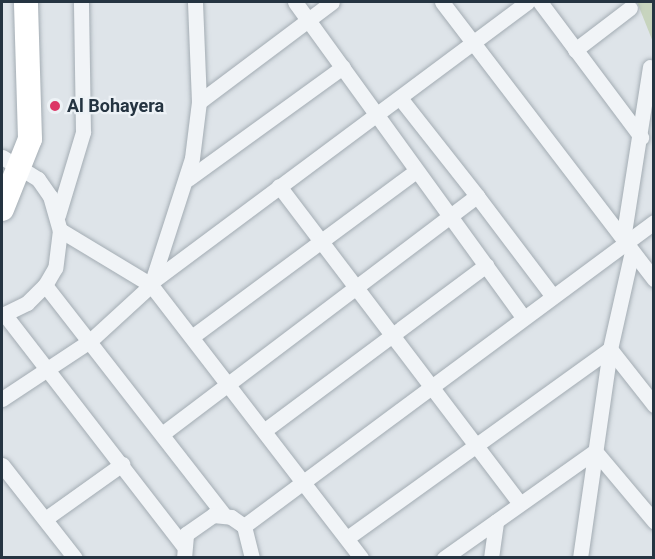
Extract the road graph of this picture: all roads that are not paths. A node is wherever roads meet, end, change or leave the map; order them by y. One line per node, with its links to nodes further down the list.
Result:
1 (26, 2): 19 (highway)
2 (81, 2): 26 (street)
3 (195, 2): 16 (street)
4 (295, 2): 10 (street)
5 (332, 2): 10 (street)
6 (442, 2): 11 (street)
7 (527, 2): 11 (street)
8 (540, 2): 12 (street)
9 (630, 8): 12 (street)
10 (309, 20): 13 (street); 16 (street)
11 (474, 44): 15 (street); 29 (street)
12 (574, 50): 18 (street)
13 (343, 67): 17 (street); 21 (street)
14 (650, 67): 18 (street)
15 (400, 98): 17 (street); 23 (street)
16 (199, 102): 21 (street)
17 (376, 114): 20 (street); 22 (street)
18 (641, 137): 29 (street)
19 (12, 162): 24 (highway); 26 (street)
20 (416, 171): 25 (street); 28 (street)
21 (188, 178): 32 (street)
22 (279, 186): 28 (street); 32 (street)
23 (477, 196): 25 (street); 35 (street)
24 (2, 209)
25 (449, 218): 30 (street); 34 (street)
26 (59, 222): 32 (street); 33 (street)
27 (654, 222): 29 (street)
28 (319, 240): 34 (street); 39 (street)
29 (627, 245): 31 (street); 35 (street); 41 (street)
30 (486, 265): 37 (street); 38 (street)
31 (654, 279)
32 (152, 283): 39 (street); 40 (street)
33 (45, 285): 36 (street); 40 (street)
34 (356, 287): 38 (street); 43 (street)
35 (552, 294): 37 (street)
36 (3, 315): 42 (street)
37 (522, 316): 44 (street)
38 (392, 335): 44 (street); 47 (street)
39 (193, 336): 43 (street)
40 (90, 340): 42 (street); 48 (street)
41 (610, 349): 46 (street); 49 (street); 50 (street)
42 (47, 368): 45 (street); 51 (street)
43 (228, 380): 47 (street); 48 (street)
44 (431, 386): 49 (street); 53 (street)
45 (2, 399)
46 (654, 405)
47 (265, 430): 53 (street)
48 (162, 434): 55 (street)
49 (475, 444): 54 (street); 60 (street)
50 (595, 451): 54 (street); 58 (street); 67 (street)
51 (122, 464): 56 (street); 61 (street)
52 (2, 465): 56 (street)
53 (303, 482): 59 (street); 60 (street)
54 (519, 502): 57 (street)
55 (224, 515): 59 (street); 61 (street)
56 (45, 519): 63 (street)
57 (496, 521): 65 (street); 66 (street)
58 (654, 521)
59 (244, 526): 62 (street)
60 (346, 538): 64 (street)
61 (183, 551)
62 (252, 557)
63 (75, 558)
64 (362, 558)
65 (444, 558)
66 (491, 558)
67 (580, 558)

